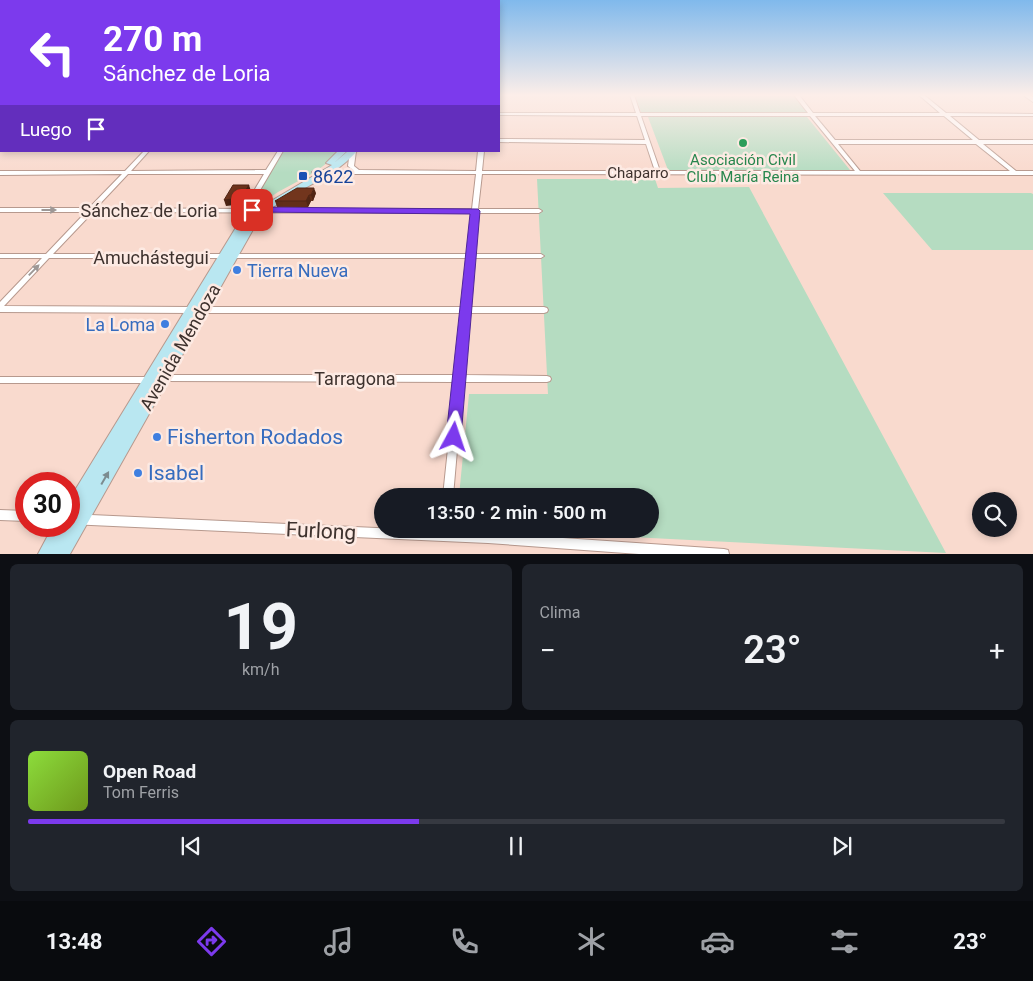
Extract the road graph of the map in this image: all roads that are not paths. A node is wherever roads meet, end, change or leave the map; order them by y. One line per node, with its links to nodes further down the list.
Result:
1 (640, 121): 5 (street)
2 (817, 121): 6 (street)
3 (952, 121): 7 (street)
4 (500, 141): 5 (street)
5 (648, 142): 22 (street)
6 (834, 142): 7 (street); 23 (street)
7 (977, 142): 8 (street); 24 (street)
8 (1033, 142)
9 (146, 152): 15 (street)
10 (280, 152): 16 (street)
11 (342, 152): 17 (main road, Avenida Mendoza)
12 (352, 152): 18 (main road, Avenida Mendoza)
13 (353, 152): 19 (street)
14 (480, 152): 21 (street)
15 (127, 172): 16 (street); 20 (street); 27 (street)
16 (268, 172): 28 (street)
17 (316, 172): 18 (street, Chaparro); 28 (main road, Avenida Mendoza)
18 (326, 172): 19 (street, Chaparro); 28 (main road, Avenida Mendoza)
19 (362, 172): 21 (street, Chaparro)
20 (0, 173)
21 (478, 173): 22 (street, Chaparro); 29 (street)
22 (658, 173): 23 (street, Chaparro)
23 (859, 173): 24 (street, Chaparro)
24 (1015, 173): 25 (street, Chaparro)
25 (1033, 173)
26 (0, 210): 27 (street, Sánchez de Loria, one-way to 27)
27 (91, 210): 28 (street, Sánchez de Loria); 32 (street)
28 (253, 210): 29 (street, Sánchez de Loria); 35 (main road, Avenida Mendoza)
29 (475, 211): 30 (street, Sánchez de Loria); 33 (street)
30 (539, 211)
31 (0, 256): 32 (street, Amuchástegui)
32 (47, 256): 35 (street, Amuchástegui); 36 (street, one-way to 32)
33 (471, 256): 34 (street, Amuchástegui); 35 (street, Amuchástegui); 38 (street)
34 (541, 256)
35 (227, 257): 37 (main road, Avenida Mendoza)
36 (0, 308): 37 (street)
37 (196, 310): 38 (street); 40 (main road, Avenida Mendoza); 44 (main road, Avenida Mendoza)
38 (466, 310): 39 (street); 41 (street)
39 (544, 310)
40 (162, 378): 41 (street, Tarragona); 47 (main road, Avenida Mendoza, one-way to 40)
41 (459, 378): 42 (street, Tarragona); 45 (street)
42 (548, 379)
43 (0, 380): 44 (street)
44 (149, 380): 46 (main road, Avenida Mendoza)
45 (449, 488)
46 (80, 505)
47 (80, 507)
48 (0, 515): 49 (street)
49 (15, 516)
50 (80, 518): 51 (street, Furlong)
51 (374, 529)
52 (55, 537): 55 (main road)
53 (67, 537): 56 (main road, Avenida Mendoza)
54 (521, 538): 57 (street, Furlong)
55 (45, 554)
56 (61, 554)
57 (724, 554)

